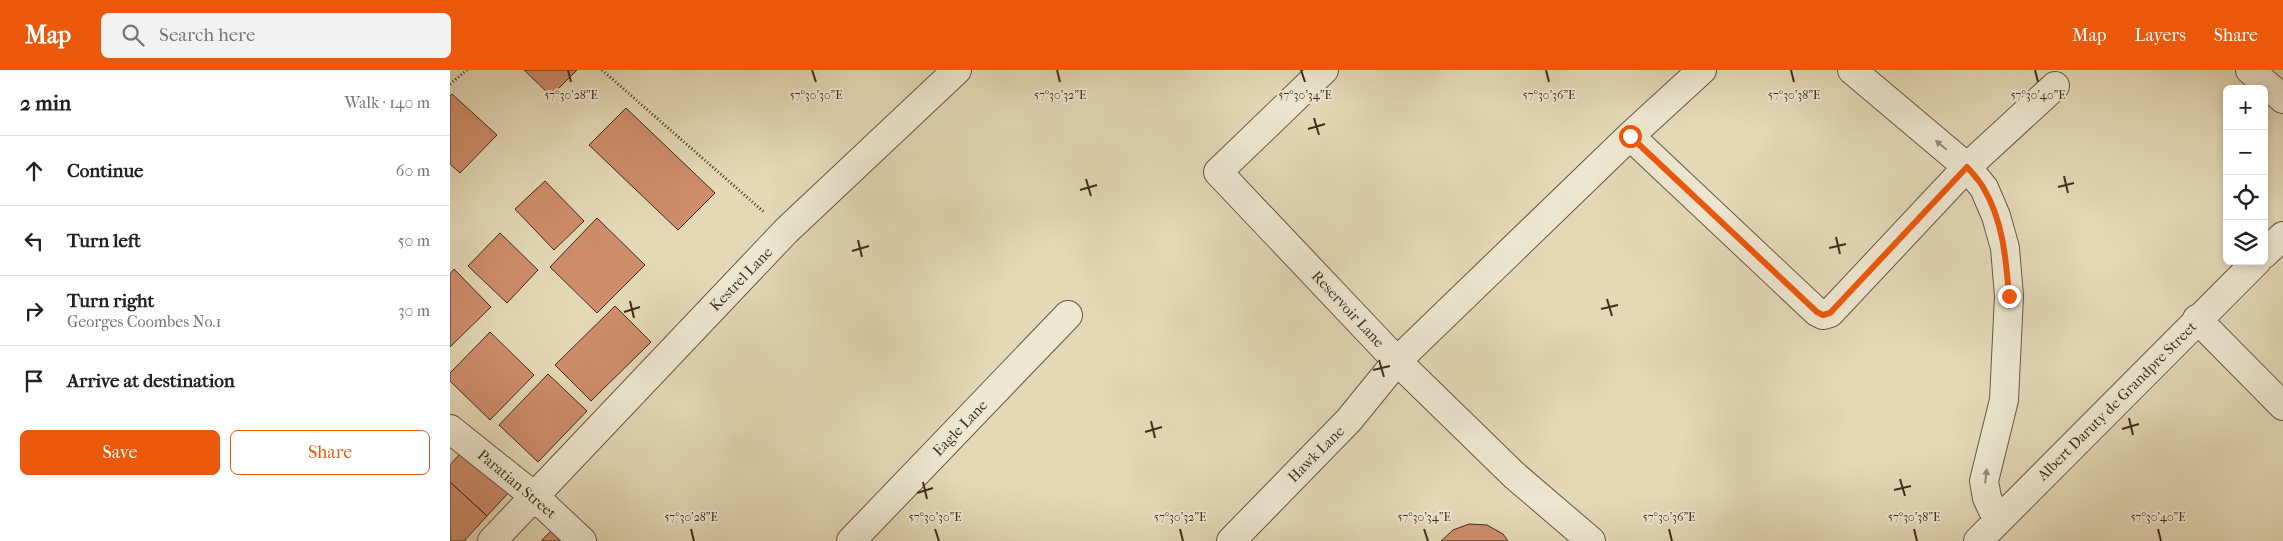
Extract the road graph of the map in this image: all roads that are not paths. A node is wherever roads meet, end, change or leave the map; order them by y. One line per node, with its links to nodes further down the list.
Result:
1 (957, 70): 18 (street, Kestrel Lane)
2 (1324, 70): 15 (street, Reservoir Lane)
3 (1702, 70): 8 (street, Hawk Lane)
4 (1852, 70): 9 (street, one-way to 4)
5 (2250, 70): 7 (street)
6 (2055, 86): 9 (street)
7 (2283, 99)
8 (1630, 136): 9 (street); 15 (street, Hawk Lane)
9 (1967, 167): 19 (street, one-way to 9)
10 (2283, 236): 11 (street)
11 (2268, 250)
12 (2253, 265): 14 (street, Albert Daruty de Grandpre Street)
13 (1068, 316): 22 (street, Eagle Lane)
14 (2197, 320): 16 (street); 19 (street, Albert Daruty de Grandpre Street)
15 (1397, 361): 23 (street, Hawk Lane); 24 (street, Reservoir Lane)
16 (2283, 406)
17 (450, 429): 18 (street, Paratian Street)
18 (534, 496): 20 (street, Kestrel Lane); 21 (street, Paratian Street)
19 (1998, 521): 25 (street, Albert Daruty de Grandpre Street)
20 (492, 541)
21 (582, 541)
22 (851, 541)
23 (1230, 541)
24 (1590, 541)
25 (1978, 541)

